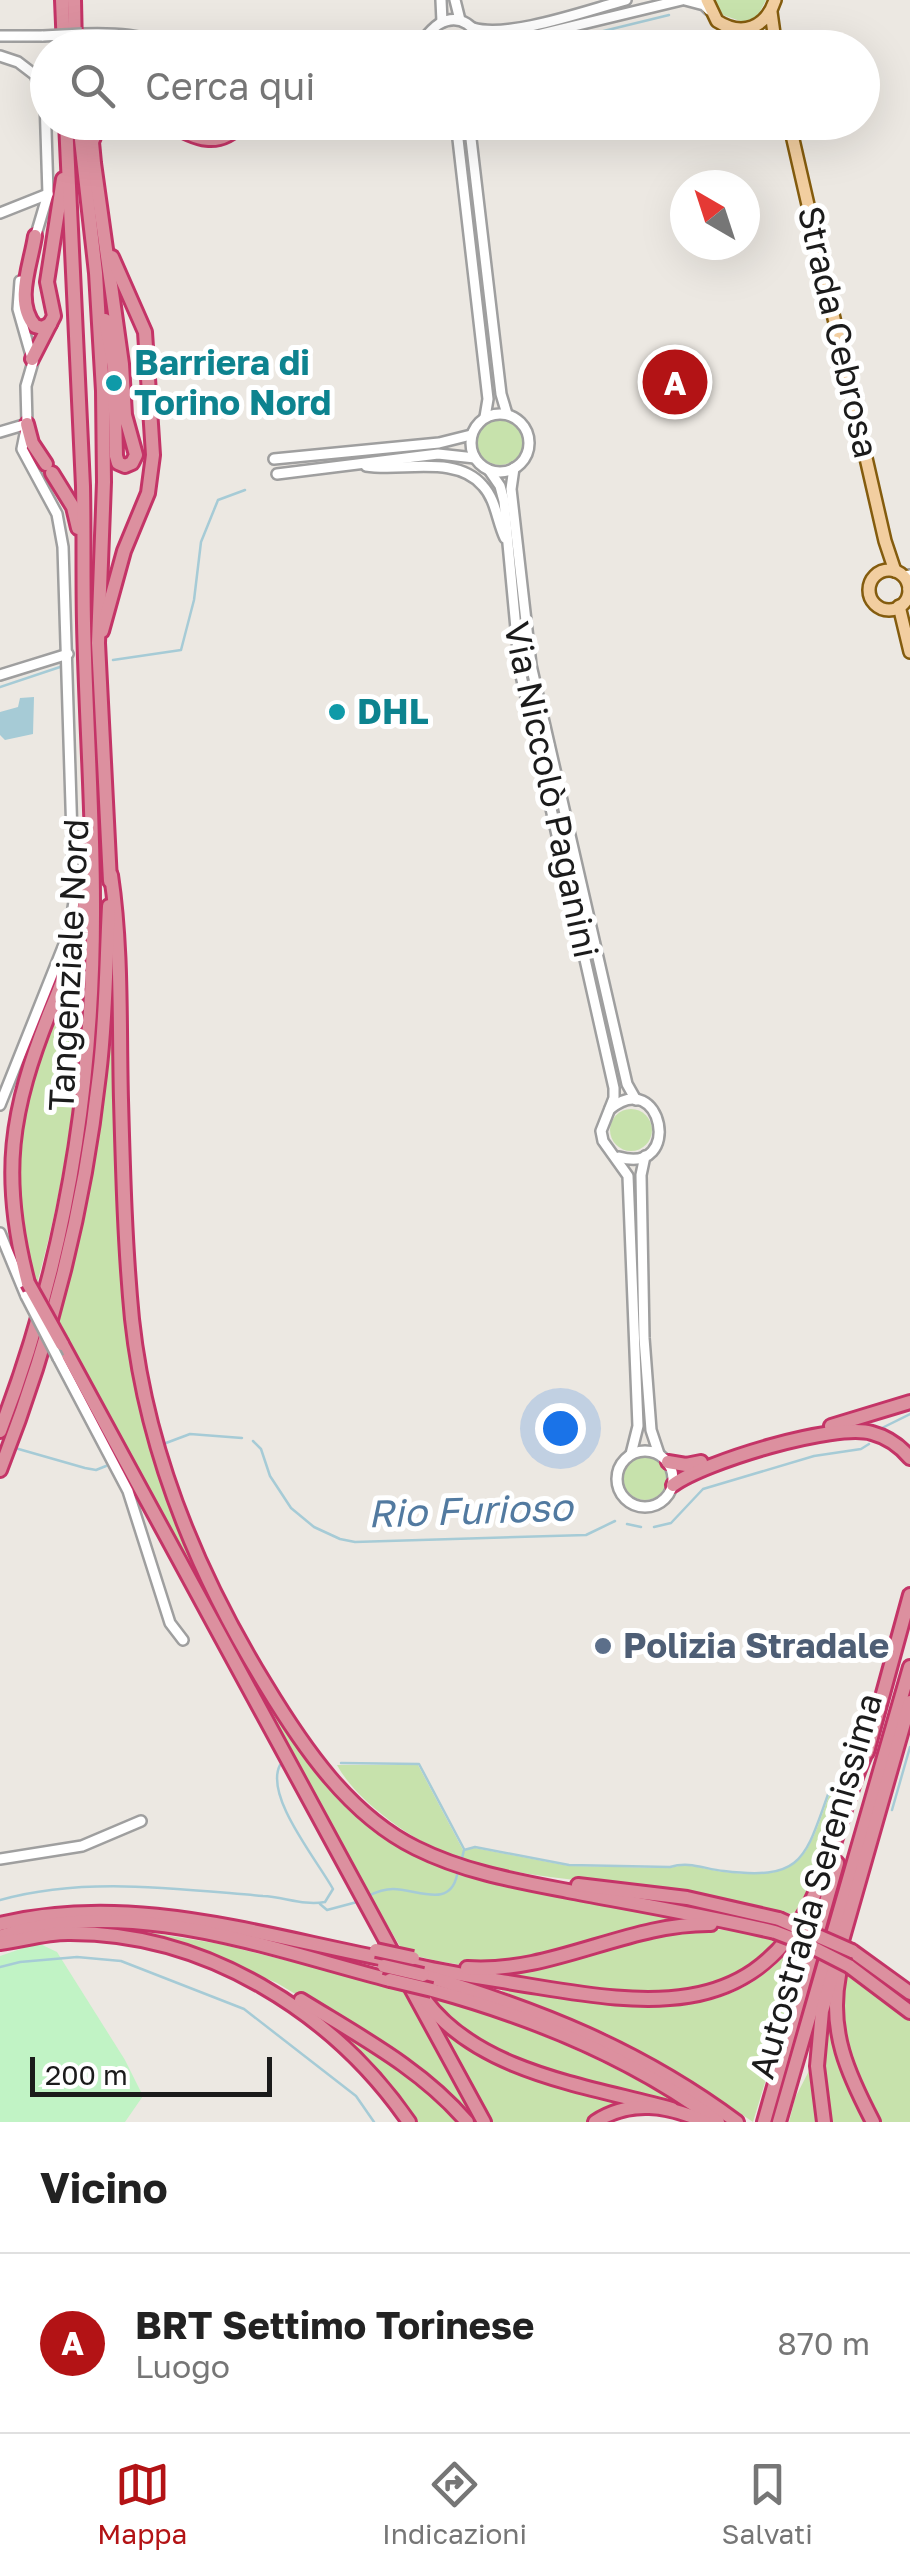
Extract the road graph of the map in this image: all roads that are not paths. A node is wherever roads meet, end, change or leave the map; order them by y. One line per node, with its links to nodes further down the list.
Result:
1 (62, 0): 12 (highway)
2 (74, 0): 13 (highway)
3 (441, 0): 10 (street)
4 (455, 0): 9 (street)
5 (626, 0): 16 (street)
6 (683, 0): 8 (street); 17 (street)
7 (774, 3): 18 (main road); 19 (main road)
8 (709, 6): 18 (main road)
9 (460, 20): 10 (street); 11 (street)
10 (442, 22): 14 (street)
11 (473, 28): 15 (street)
12 (63, 30)
13 (75, 30)
14 (434, 30)
15 (480, 30)
16 (507, 30)
17 (555, 30)
18 (738, 30)
19 (775, 30)
20 (0, 36): 21 (street, bridge)
21 (30, 36)
22 (0, 56): 23 (street)
23 (30, 71)
24 (46, 140): 32 (street)
25 (67, 140): 31 (highway)
26 (81, 140): 36 (highway)
27 (93, 140): 35 (highway)
28 (458, 140): 40 (street)
29 (471, 140): 39 (street)
30 (794, 140): 53 (main road, Strada Cebrosa)
31 (68, 152): 37 (highway); 57 (highway, Tangenziale Nord)
32 (48, 194): 33 (street); 34 (street)
33 (0, 213)
34 (36, 236): 37 (highway); 38 (street)
35 (106, 241): 46 (highway); 58 (highway)
36 (96, 272): 46 (highway); 51 (highway, Tangenziale Nord)
37 (50, 324): 38 (highway)
38 (32, 359): 41 (street)
39 (507, 414): 40 (street); 48 (street)
40 (485, 417): 43 (street)
41 (26, 424): 42 (street); 57 (highway); 60 (street)
42 (0, 432)
43 (471, 436): 44 (street); 45 (street)
44 (475, 458): 47 (street); 49 (street)
45 (274, 459)
46 (117, 461): 51 (highway)
47 (364, 465): 50 (street); 52 (street)
48 (514, 468): 49 (street); 64 (street, Via Niccolò Paganini)
49 (489, 470): 52 (street, Via Niccolò Paganini)
50 (277, 474)
51 (102, 522): 58 (highway, Tangenziale Nord)
52 (506, 540): 66 (street, Via Niccolò Paganini)
53 (885, 542): 54 (main road, Strada Cebrosa); 55 (main road, Strada Cebrosa)
54 (878, 574): 55 (main road); 56 (main road)
55 (905, 579): 56 (main road)
56 (893, 608): 59 (main road)
57 (84, 620): 62 (highway, Tangenziale Nord)
58 (98, 643): 63 (highway, Tangenziale Nord)
59 (910, 652)
60 (68, 654): 61 (street); 65 (street)
61 (0, 675)
62 (91, 830): 70 (highway); 73 (highway, Tangenziale Nord)
63 (111, 875): 77 (highway, Tangenziale Nord); 87 (highway)
64 (636, 1100): 66 (street); 68 (street)
65 (0, 1105)
66 (608, 1110): 67 (street)
67 (616, 1156): 68 (street); 74 (street)
68 (645, 1156): 75 (street)
69 (0, 1233): 70 (street)
70 (27, 1290): 71 (highway, bridge)
71 (60, 1351): 80 (street); 88 (highway)
72 (910, 1402): 75 (highway)
73 (0, 1430)
74 (631, 1454): 75 (street); 78 (street)
75 (664, 1458): 78 (street)
76 (910, 1458): 78 (highway)
77 (0, 1470)
78 (673, 1485)
79 (909, 1596): 83 (highway, Autostrada Serenissima)
80 (183, 1640)
81 (910, 1668): 106 (highway, Autostrada Serenissima)
82 (910, 1702): 84 (highway)
83 (868, 1748): 93 (highway); 105 (highway, Autostrada Serenissima)
84 (877, 1818): 107 (highway); 108 (highway)
85 (141, 1821): 86 (street)
86 (0, 1859)
87 (526, 1882): 90 (highway); 91 (highway)
88 (376, 1922): 97 (highway); 100 (highway)
89 (0, 1924): 93 (highway, bridge)
90 (744, 1924): 91 (highway); 93 (highway)
91 (777, 1925): 95 (highway, bridge); 96 (highway, bridge)
92 (0, 1940): 94 (highway); 103 (highway, bridge)
93 (418, 1967): 104 (highway)
94 (234, 1972): 98 (highway); 99 (highway)
95 (910, 1993)
96 (910, 2012)
97 (672, 2109): 101 (highway); 102 (highway)
98 (409, 2122)
99 (466, 2122)
100 (484, 2122)
101 (595, 2122)
102 (704, 2122)
103 (718, 2122)
104 (737, 2122)
105 (764, 2122)
106 (779, 2122)
107 (824, 2122)
108 (873, 2122)

